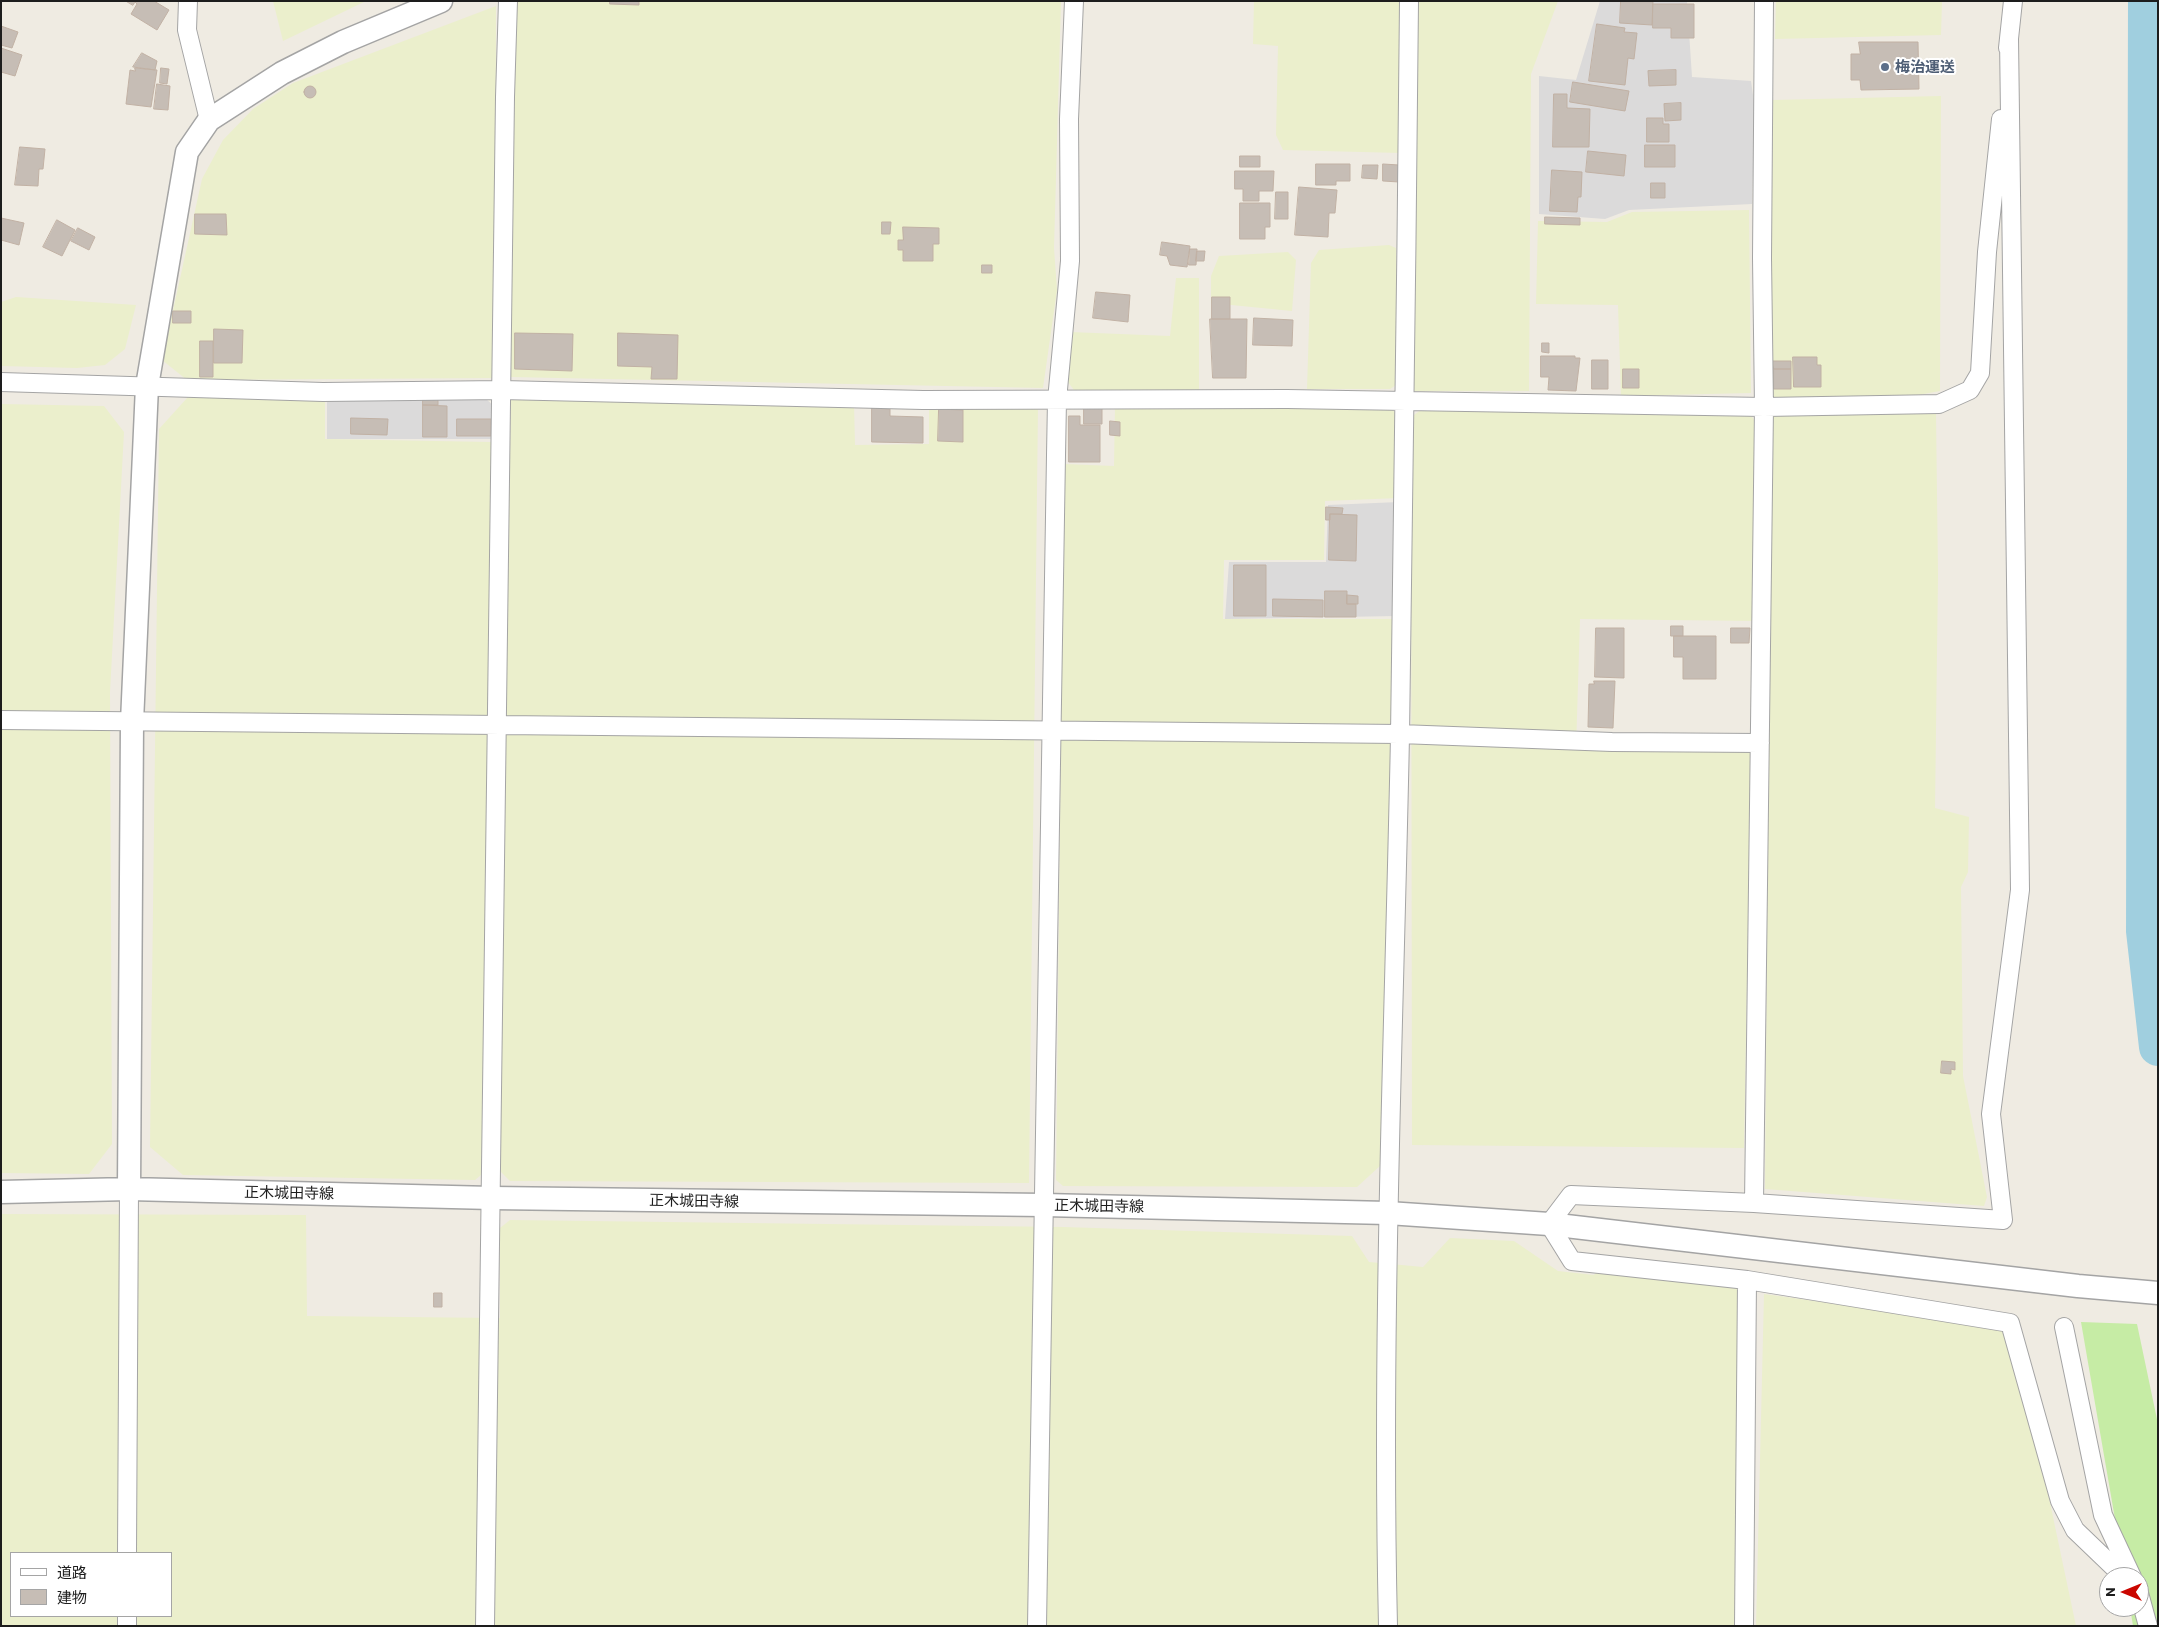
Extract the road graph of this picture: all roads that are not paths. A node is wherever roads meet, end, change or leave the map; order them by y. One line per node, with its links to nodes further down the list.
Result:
1 (188, 1): 9 (street)
2 (441, 1): 9 (street)
3 (508, 1): 12 (street)
4 (1074, 1): 13 (street)
5 (1409, 1): 14 (street)
6 (1764, 1): 15 (street)
7 (2013, 1): 8 (street)
8 (2009, 38): 15 (street); 25 (street)
9 (209, 120): 11 (street)
10 (1, 382): 11 (street)
11 (147, 386): 12 (street); 17 (street)
12 (502, 390): 13 (street); 18 (street)
13 (1057, 400): 14 (street); 19 (street)
14 (1405, 401): 15 (street); 20 (street)
15 (1764, 407): 21 (street)
16 (1, 720): 17 (street)
17 (132, 722): 18 (street); 22 (street)
18 (498, 726): 19 (street); 24 (street)
19 (1050, 732): 20 (street); 26 (street)
20 (1400, 734): 21 (street); 27 (street)
21 (1760, 743): 25 (street)
22 (129, 1189): 23 (street, 正木城田寺線); 24 (street, 正木城田寺線); 32 (street)
23 (1, 1192)
24 (492, 1198): 26 (street, 正木城田寺線); 35 (street)
25 (1754, 1203): 28 (street)
26 (1044, 1205): 27 (street, 正木城田寺線); 36 (street)
27 (1388, 1212): 28 (street, 正木城田寺線); 37 (street)
28 (1549, 1224): 29 (street); 30 (street, 正木城田寺線)
29 (1747, 1280): 33 (street); 38 (street)
30 (2158, 1293)
31 (2064, 1327): 34 (street)
32 (127, 1552)
33 (2114, 1567)
34 (2127, 1567)
35 (486, 1626)
36 (1037, 1626)
37 (1388, 1626)
38 (1744, 1626)

